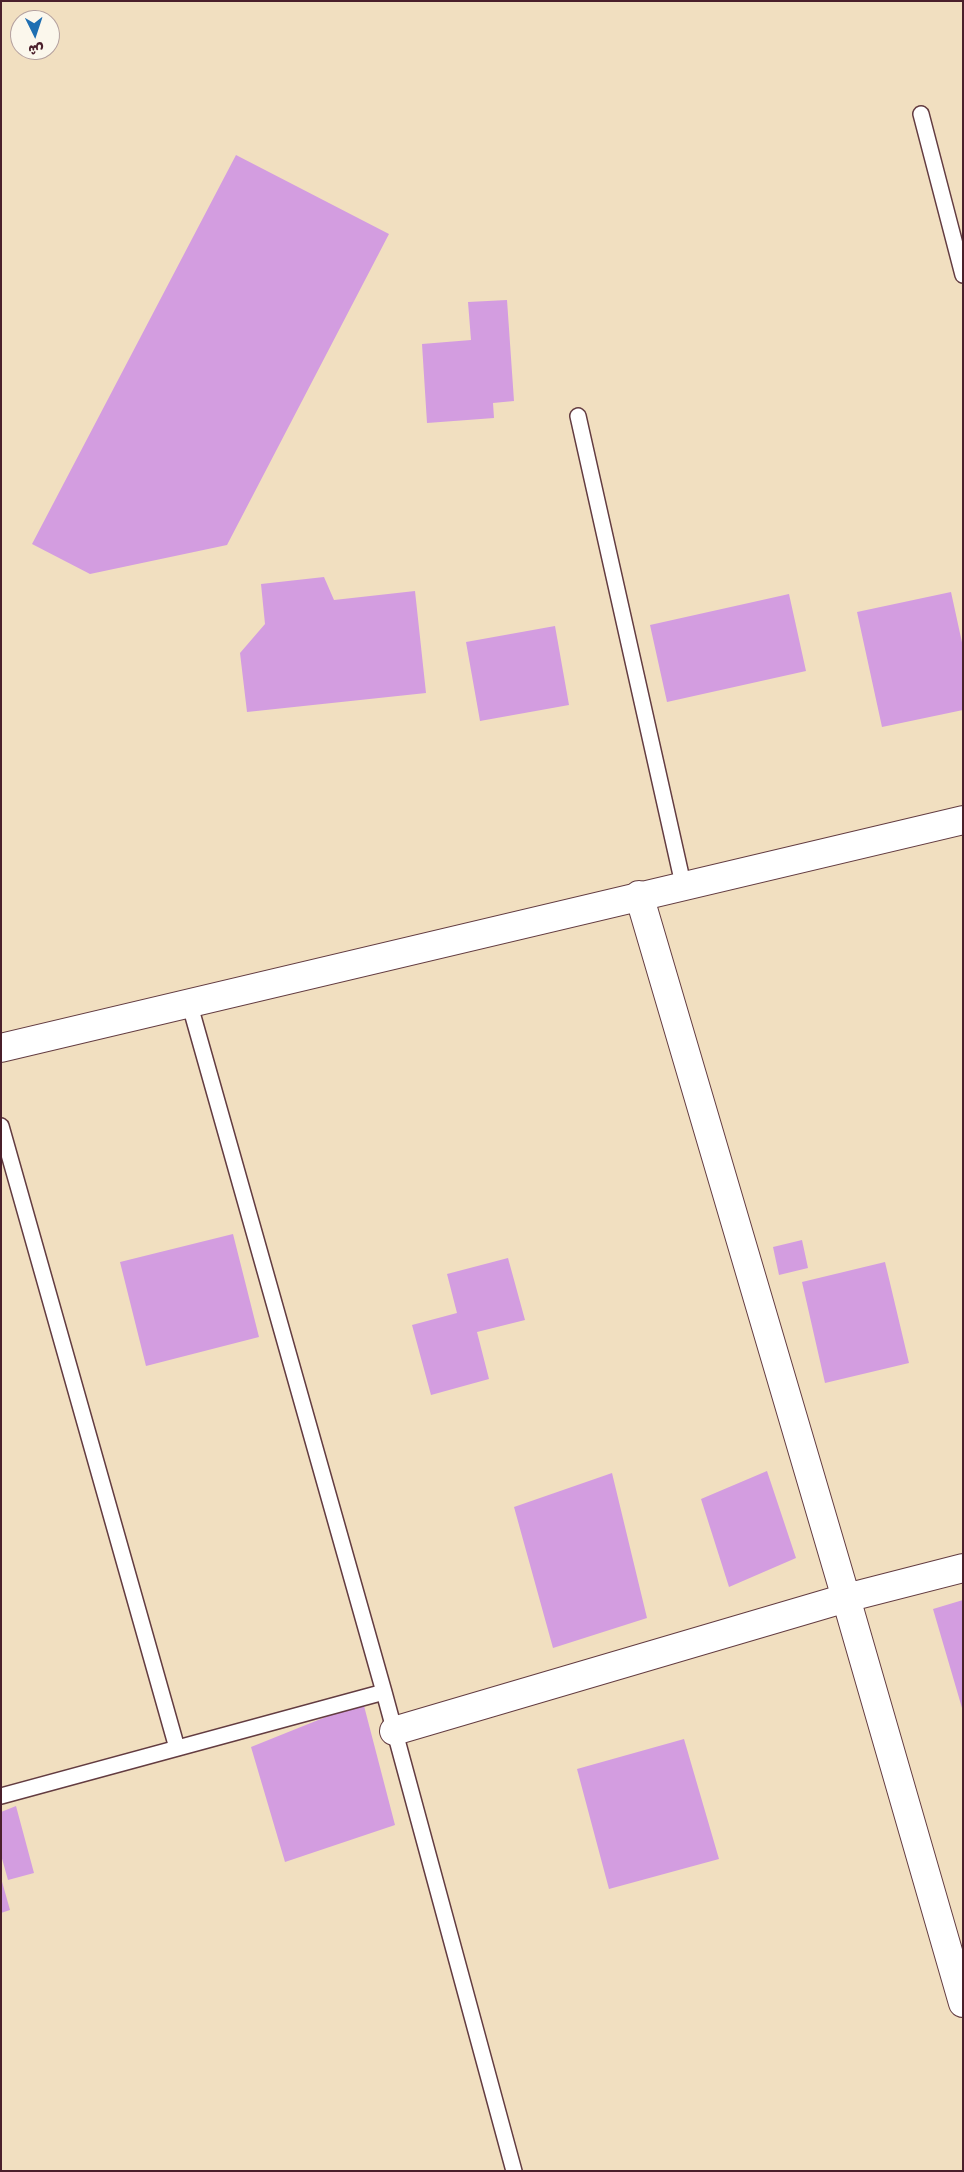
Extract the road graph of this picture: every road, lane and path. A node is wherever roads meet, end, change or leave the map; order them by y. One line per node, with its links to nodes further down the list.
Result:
1 (921, 114): 2 (lane)
2 (963, 275)
3 (578, 416): 5 (lane)
4 (963, 820): 5 (street)
5 (683, 884): 6 (street)
6 (639, 895): 7 (street); 11 (street)
7 (189, 1002): 8 (street); 12 (lane)
8 (1, 1048)
9 (1, 1126): 14 (lane)
10 (963, 1568): 11 (street)
11 (846, 1598): 13 (street); 16 (street)
12 (384, 1692): 13 (lane); 14 (lane)
13 (394, 1731): 17 (lane)
14 (177, 1748): 15 (lane)
15 (1, 1796)
16 (963, 2004)
17 (514, 2171)

